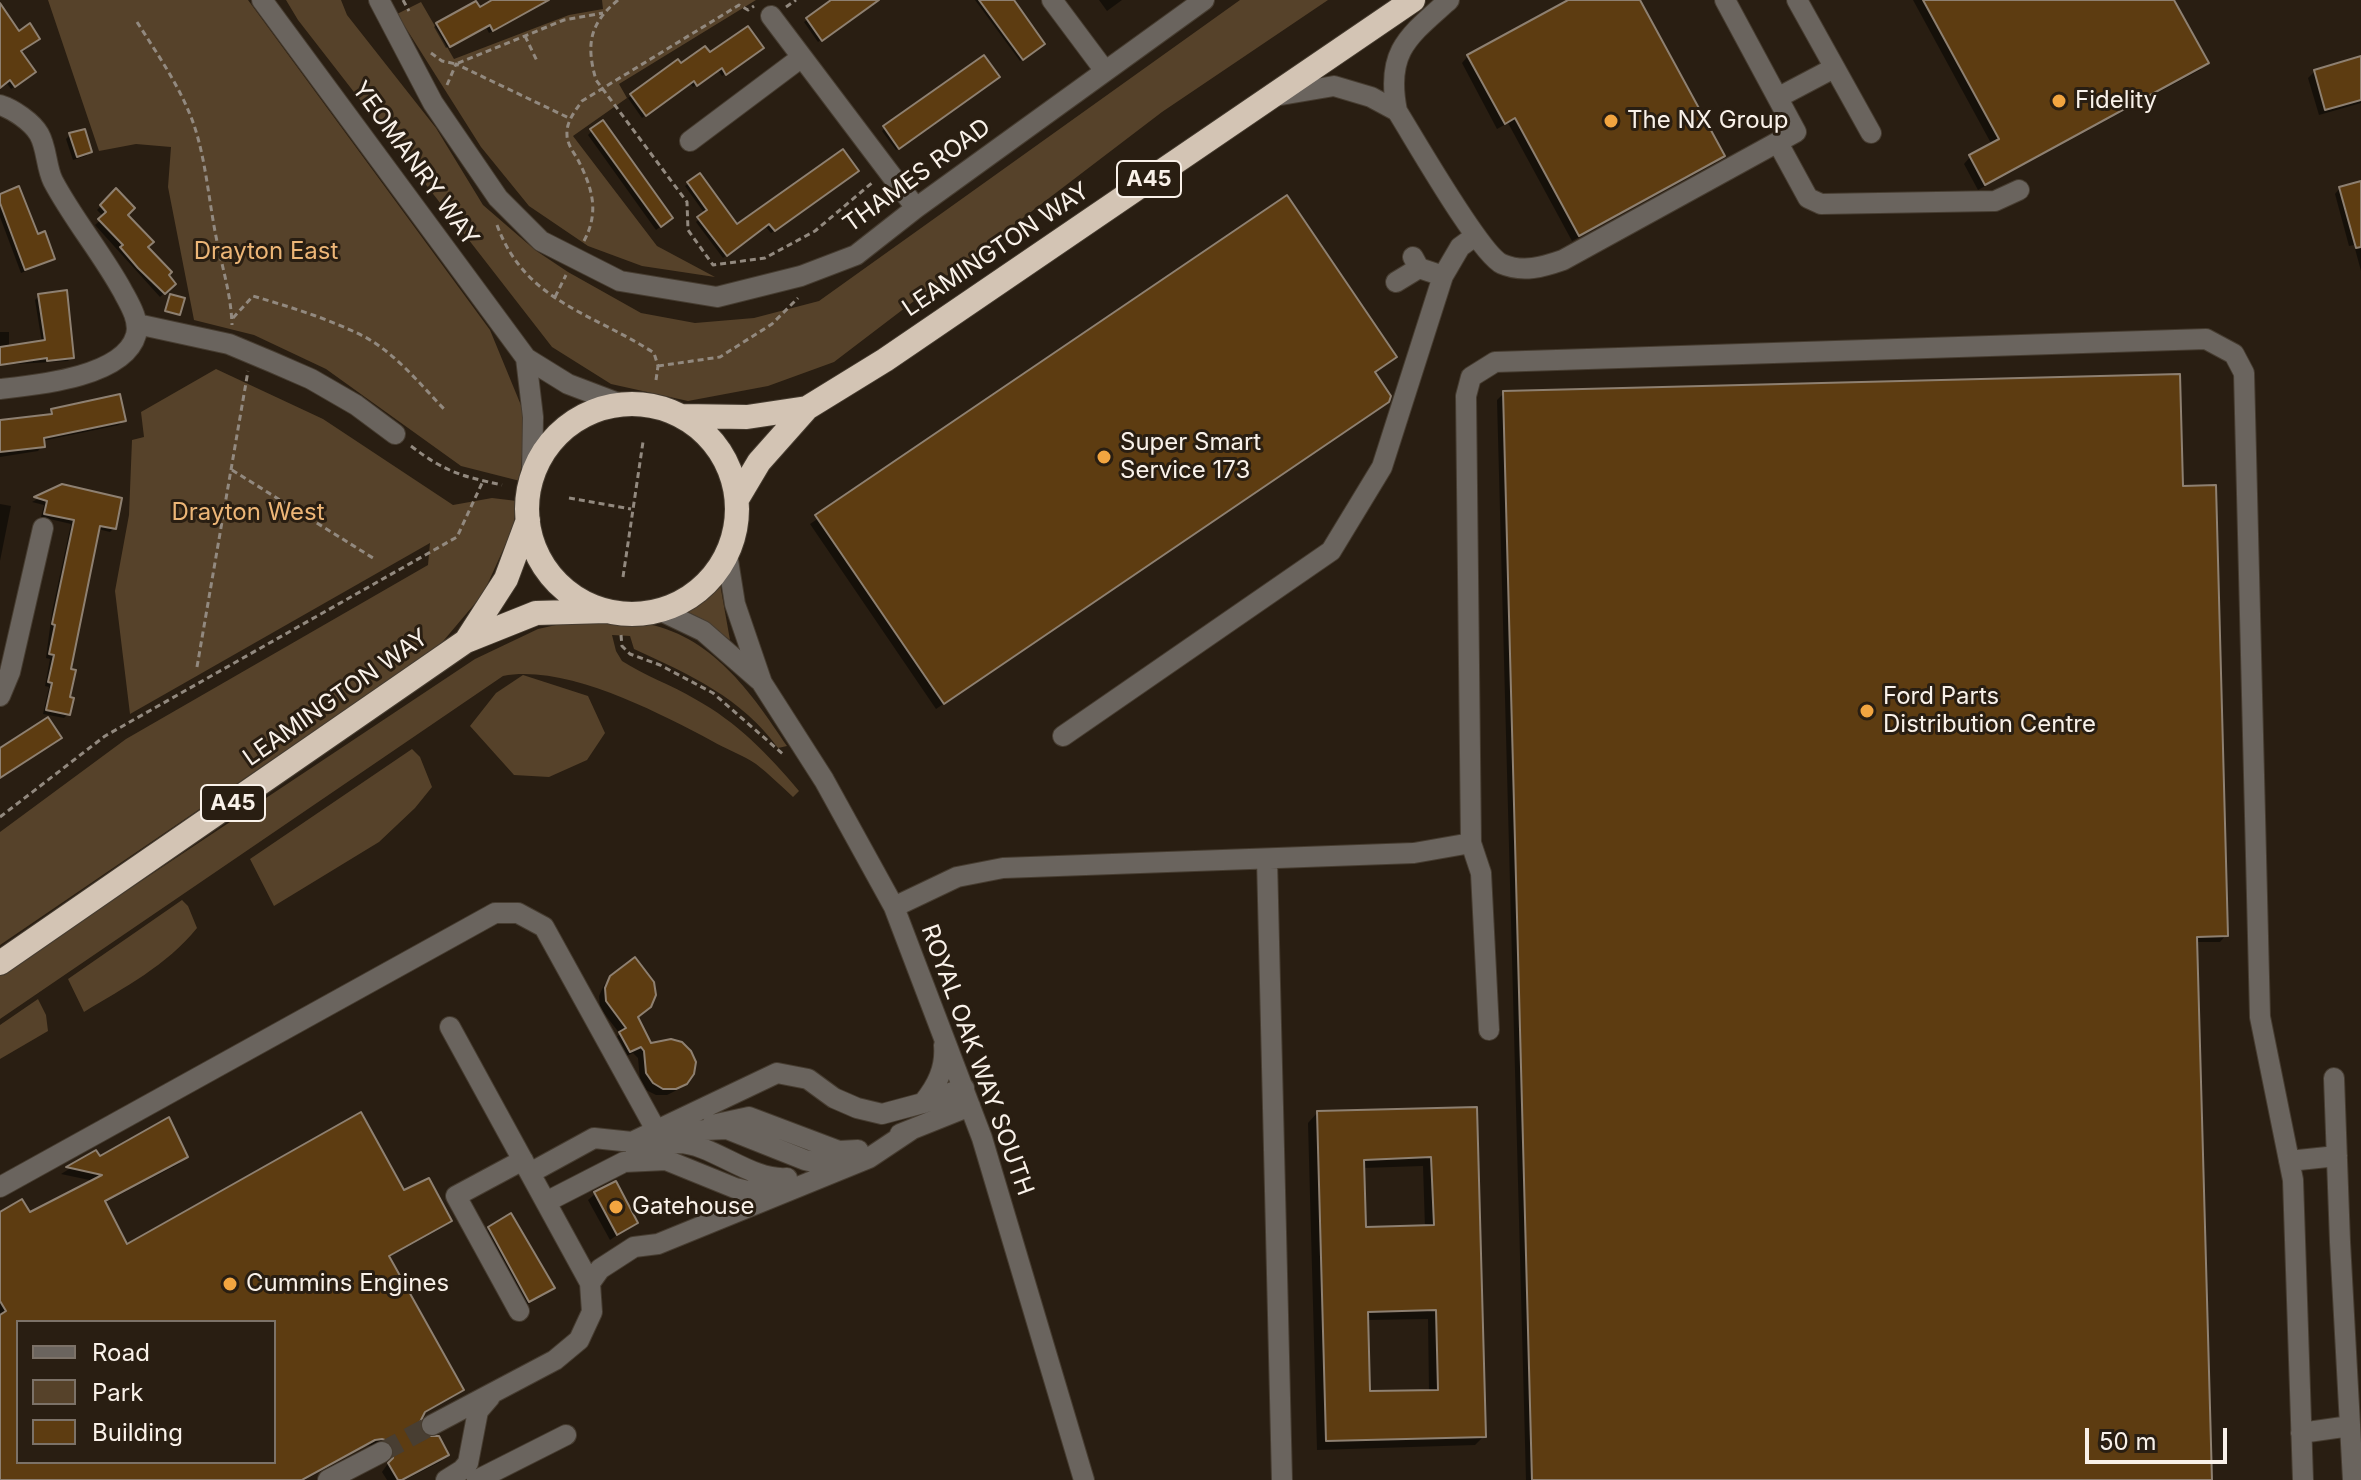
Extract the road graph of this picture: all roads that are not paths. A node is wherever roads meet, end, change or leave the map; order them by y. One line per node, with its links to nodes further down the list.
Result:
1 (262, 0): 26 (street, YEOMANRY WAY)
2 (379, 0): 21 (street, THAMES ROAD)
3 (1052, 0): 12 (street)
4 (1204, 0): 12 (street, THAMES ROAD)
5 (1413, 0): 14 (highway, LEAMINGTON WAY / A45)
6 (1449, 0): 16 (street)
7 (1725, 0): 13 (street)
8 (1797, 0): 11 (street)
9 (771, 16): 10 (street)
10 (802, 57): 18 (street); 21 (street)
11 (1834, 68): 13 (street); 17 (street)
12 (1105, 71): 21 (street, THAMES ROAD)
13 (1779, 97): 19 (street)
14 (1268, 98): 16 (street); 29 (highway, LEAMINGTON WAY / A45)
15 (0, 105): 25 (street)
16 (1397, 111): 22 (street)
17 (1871, 133)
18 (690, 141)
19 (1778, 143): 20 (street); 22 (street)
20 (2019, 190)
21 (916, 208)
22 (1475, 236): 23 (street)
23 (1443, 276): 24 (street); 42 (street)
24 (1396, 282)
25 (137, 324): 27 (street); 31 (street)
26 (526, 358): 28 (street, YEOMANRY WAY); 32 (street, YEOMANRY WAY)
27 (0, 389)
28 (626, 406): 30 (highway); 32 (highway)
29 (807, 408): 30 (highway, LEAMINGTON WAY / A45); 33 (highway, LEAMINGTON WAY / A45)
30 (682, 416): 33 (highway)
31 (395, 434)
32 (532, 478): 34 (highway)
33 (737, 499): 36 (highway)
34 (528, 519): 38 (highway); 39 (highway, LEAMINGTON WAY / A45)
35 (43, 528): 41 (street)
36 (727, 554): 37 (highway); 40 (street, ROYAL OAK WAY SOUTH)
37 (659, 610): 38 (highway); 40 (street, ROYAL OAK WAY SOUTH)
38 (607, 611): 39 (highway, LEAMINGTON WAY / A45)
39 (466, 641): 46 (highway, LEAMINGTON WAY / A45)
40 (762, 683): 45 (street, ROYAL OAK WAY SOUTH)
41 (0, 696)
42 (1063, 736)
43 (1471, 843): 44 (street); 48 (street); 56 (street)
44 (1267, 859): 45 (street); 74 (street)
45 (894, 907): 49 (street, ROYAL OAK WAY SOUTH)
46 (0, 963)
47 (450, 1027): 58 (street)
48 (1489, 1030)
49 (944, 1037): 51 (street, ROYAL OAK WAY SOUTH); 52 (street)
50 (2334, 1078): 55 (street)
51 (967, 1097): 52 (street); 53 (street); 73 (street, ROYAL OAK WAY SOUTH)
52 (923, 1103): 54 (street)
53 (911, 1130): 57 (street); 61 (street)
54 (669, 1141): 57 (street); 57 (street); 57 (street); 57 (street); 57 (street); 58 (street); 59 (street); 60 (street)
55 (2337, 1156): 56 (street); 65 (street)
56 (2289, 1161): 66 (street)
57 (824, 1164)
58 (526, 1166): 60 (street); 62 (street)
59 (0, 1187)
60 (546, 1202): 61 (street)
61 (590, 1283): 63 (street)
62 (519, 1311)
63 (503, 1387): 64 (street); 71 (street)
64 (432, 1425)
65 (2350, 1426): 66 (street); 76 (street)
66 (2301, 1433): 75 (street)
67 (566, 1435): 72 (street)
68 (382, 1452): 69 (street)
69 (357, 1472): 70 (street)
70 (328, 1480)
71 (447, 1480)
72 (477, 1480)
73 (1084, 1480)
74 (1282, 1480)
75 (2303, 1480)
76 (2353, 1480)

